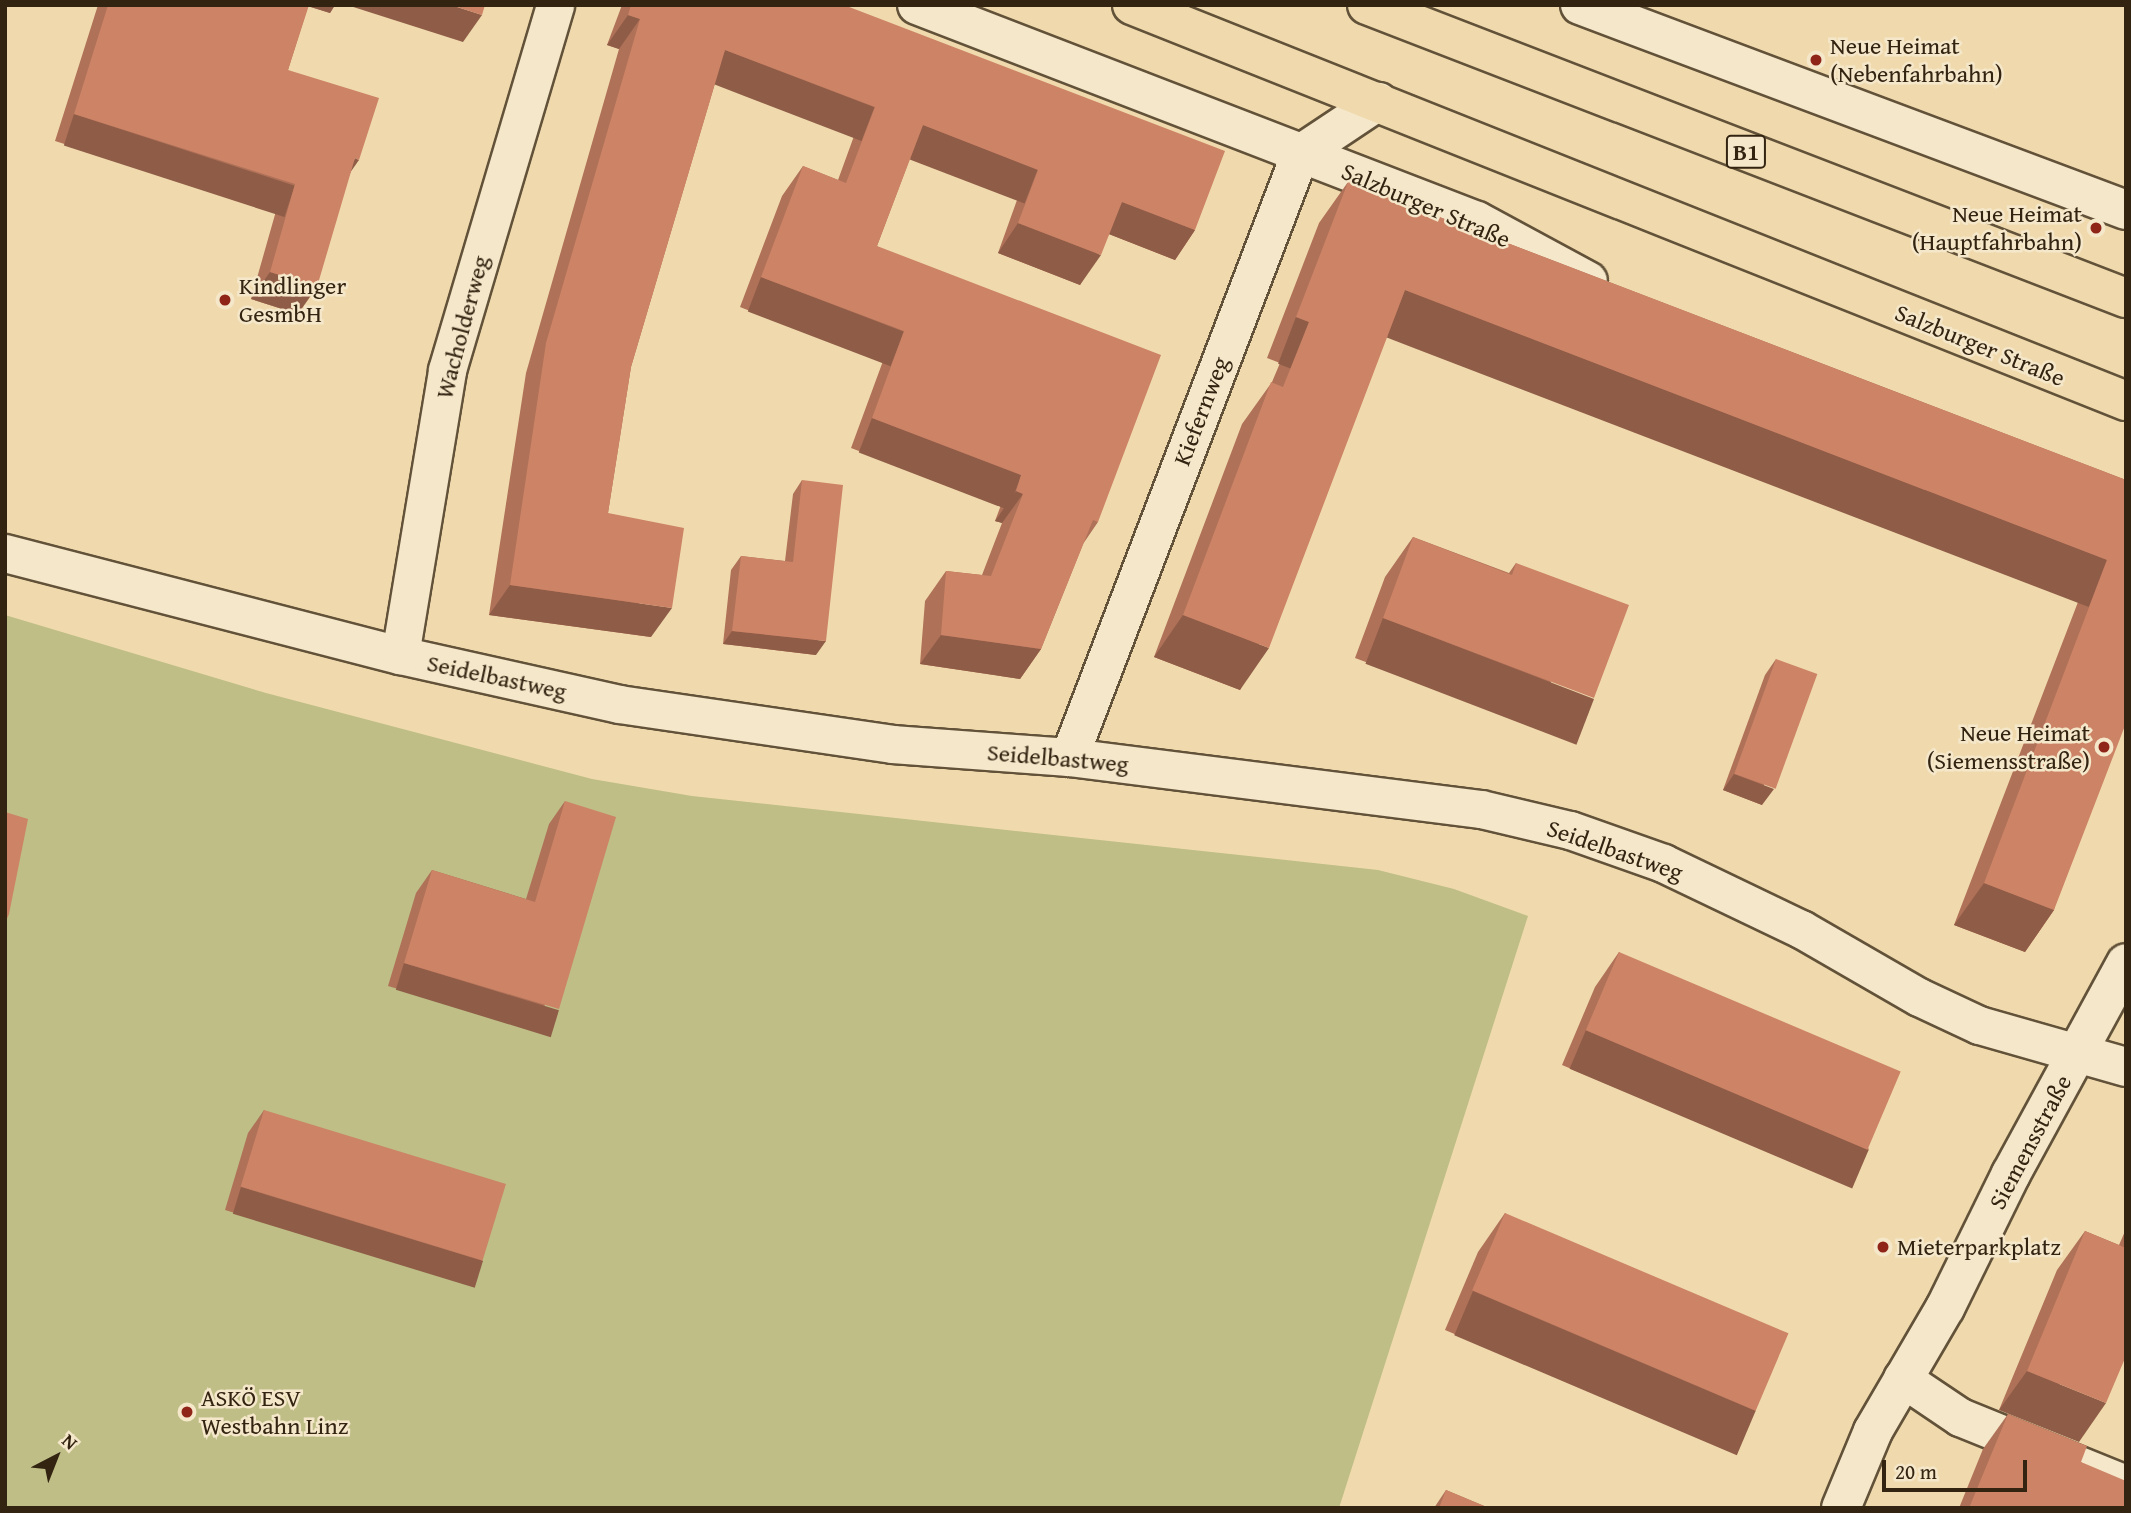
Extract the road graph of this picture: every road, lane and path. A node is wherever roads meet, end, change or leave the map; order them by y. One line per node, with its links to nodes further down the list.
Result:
1 (555, 5): 13 (street, Wacholderweg)
2 (917, 5): 7 (street, Salzburger Straße)
3 (1132, 5): 6 (main road, Salzburger Straße)
4 (1367, 5): 10 (main road, B1)
5 (1580, 5): 8 (street)
6 (1378, 102): 7 (street); 11 (main road, Salzburger Straße)
7 (1300, 153): 9 (street, Salzburger Straße); 14 (street, Kiefernweg)
8 (2126, 210)
9 (1615, 295)
10 (2126, 298)
11 (2126, 401)
12 (5, 554): 13 (street, Seidelbastweg)
13 (400, 655): 14 (street, Seidelbastweg)
14 (1069, 757): 16 (street, Seidelbastweg)
15 (2126, 964): 16 (street, Siemensstraße)
16 (2077, 1053): 17 (street); 18 (street, Siemensstraße)
17 (2126, 1067)
18 (1902, 1378): 19 (street); 20 (street, Siemensstraße)
19 (2126, 1484)
20 (1841, 1508)

